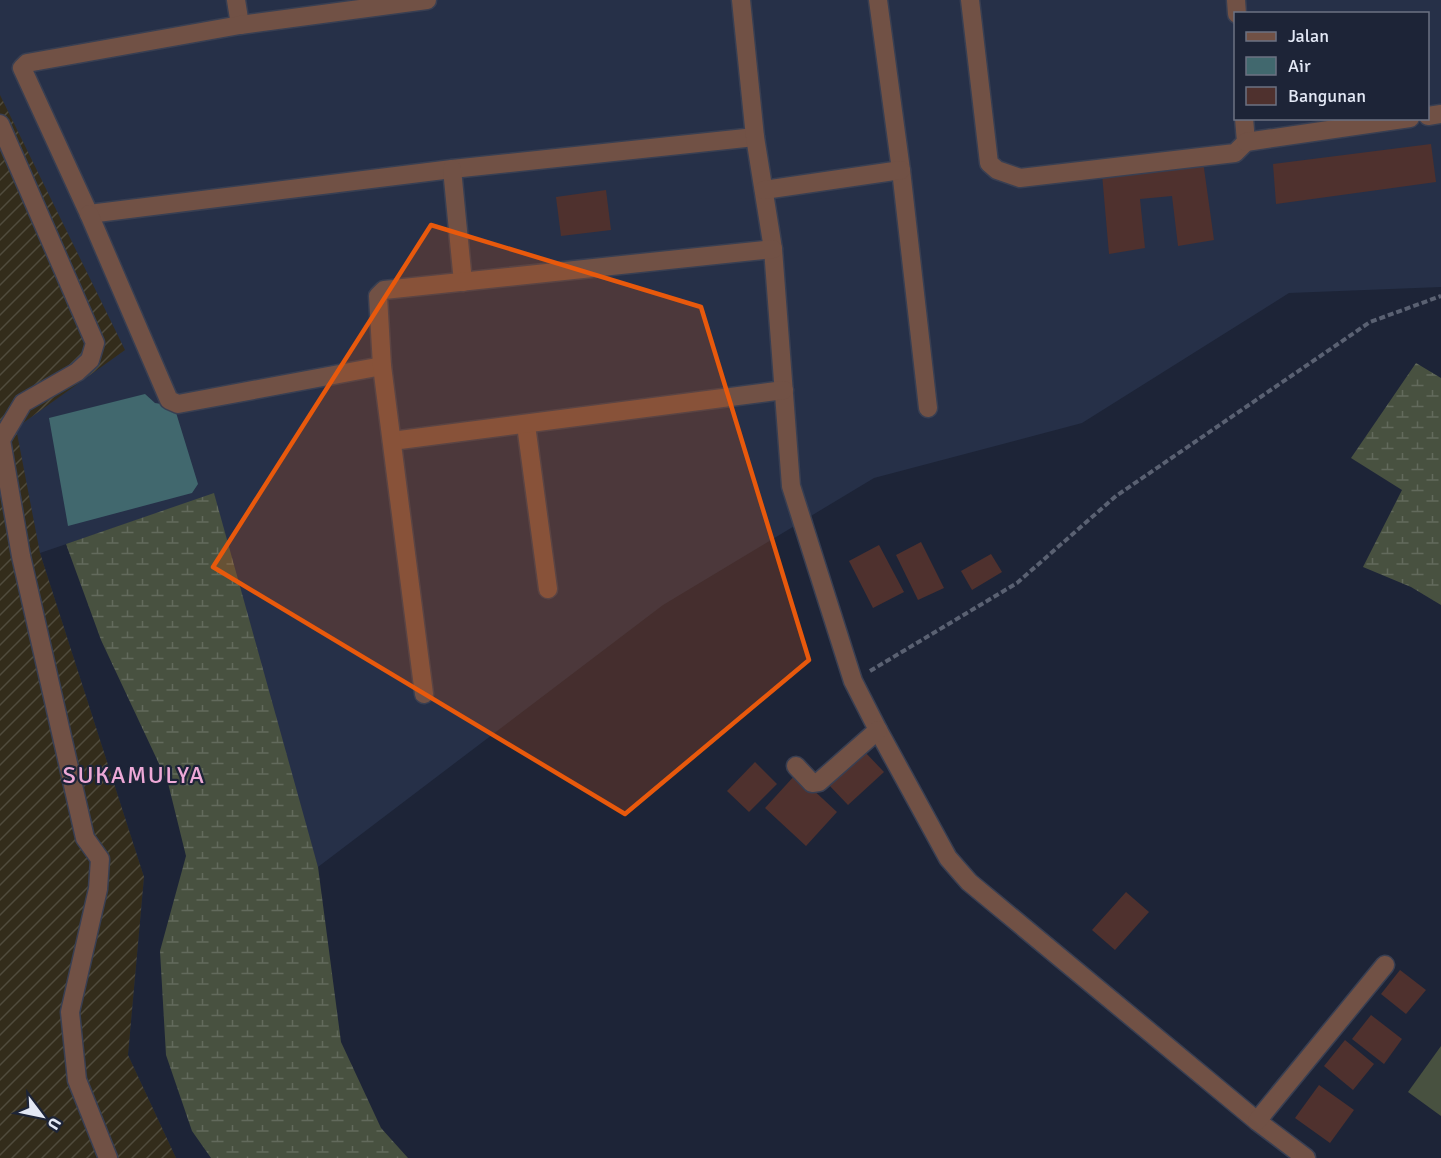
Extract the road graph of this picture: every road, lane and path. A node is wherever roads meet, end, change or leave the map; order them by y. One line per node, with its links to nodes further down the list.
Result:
1 (236, 0): 7 (street)
2 (420, 0): 3 (street); 7 (street)
3 (427, 0)
4 (741, 0): 11 (street)
5 (878, 0): 14 (street)
6 (970, 0): 12 (street)
7 (240, 25): 16 (street)
8 (1244, 120): 12 (street)
9 (1396, 120): 12 (street)
10 (0, 124): 32 (street)
11 (755, 137): 13 (street); 15 (street)
12 (1246, 142)
13 (452, 169): 16 (street); 18 (street)
14 (901, 170): 15 (street); 22 (street)
15 (764, 190): 17 (street)
16 (89, 213): 20 (street)
17 (773, 249): 18 (street); 21 (street)
18 (463, 282): 20 (street)
19 (1441, 296): 26 (path)
20 (382, 366): 24 (street)
21 (784, 390): 23 (street); 26 (street)
22 (928, 408)
23 (525, 425): 24 (street); 25 (street)
24 (392, 441): 27 (street)
25 (548, 588)
26 (853, 681): 28 (street)
27 (424, 694)
28 (878, 730): 29 (street); 31 (street)
29 (796, 766)
30 (1385, 965): 31 (street)
31 (1257, 1121): 33 (street)
32 (108, 1158)
33 (1306, 1158)

